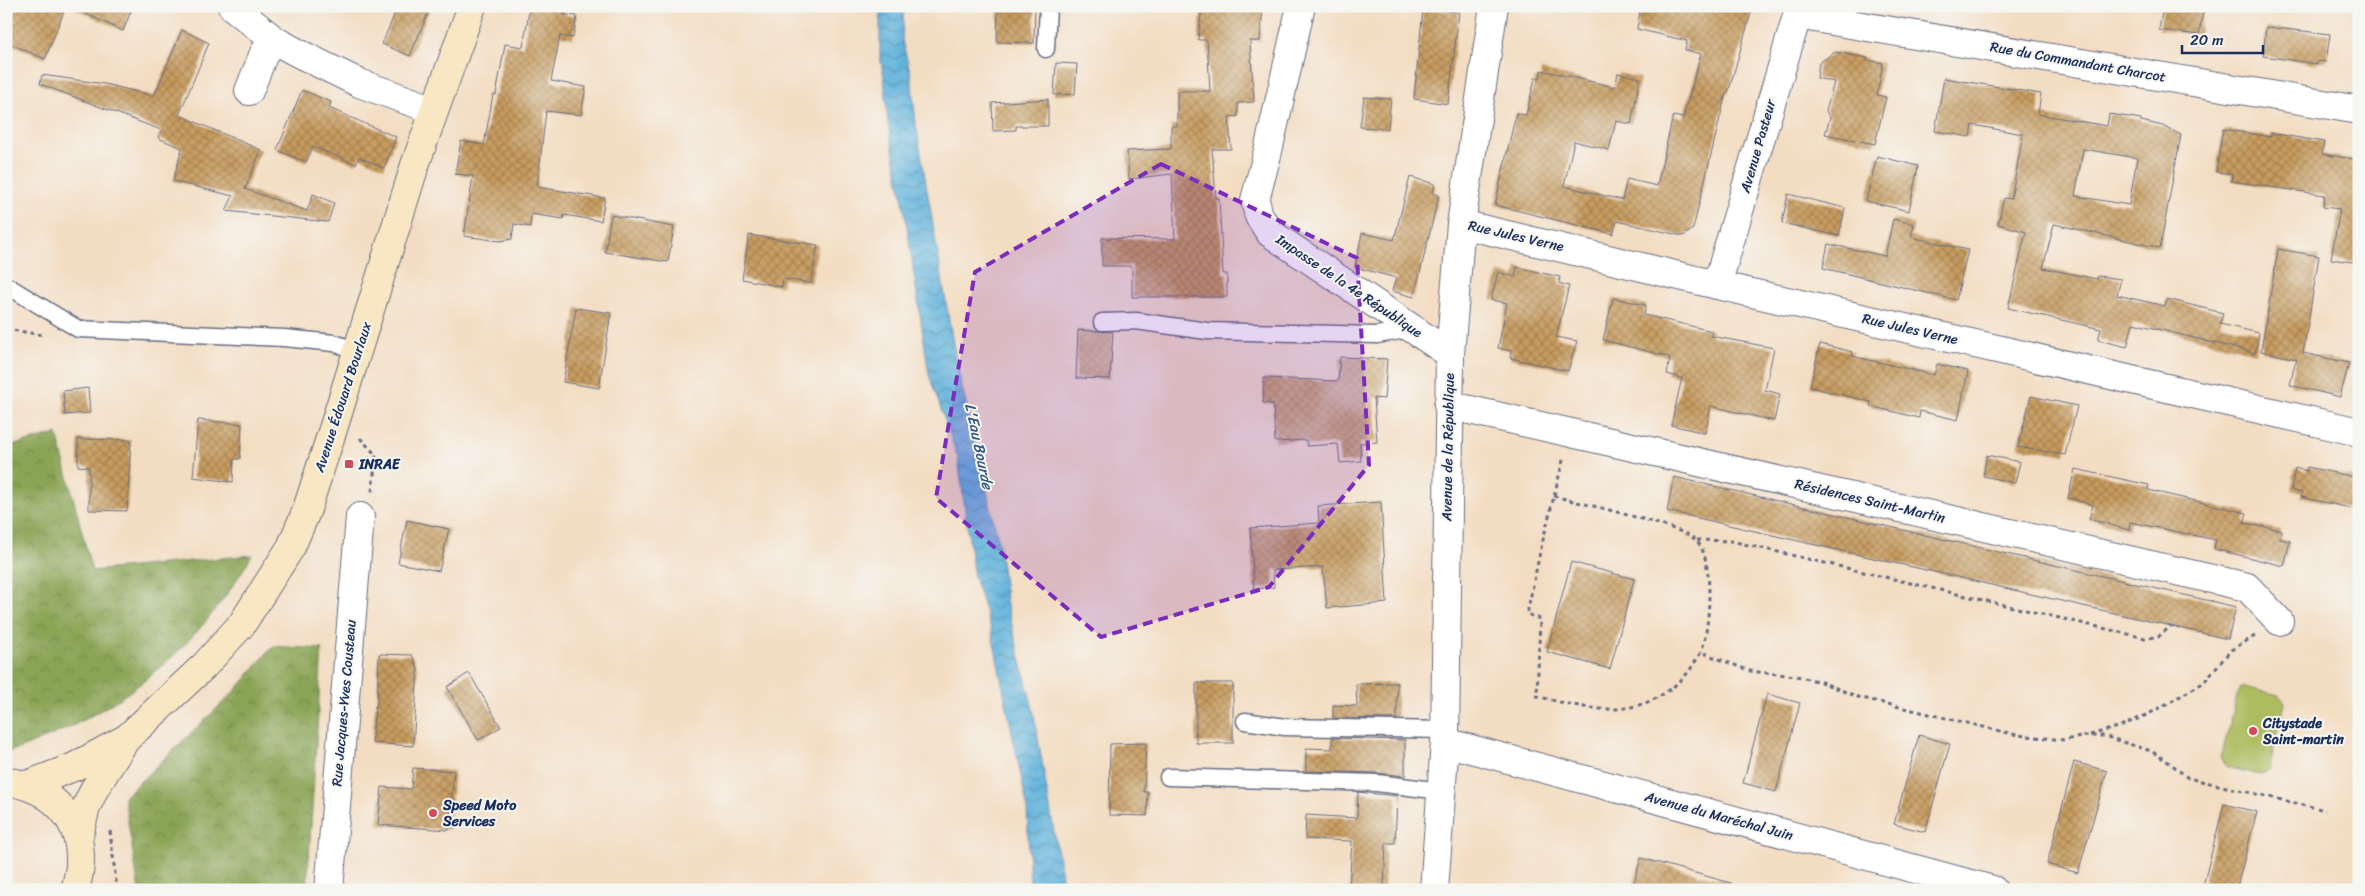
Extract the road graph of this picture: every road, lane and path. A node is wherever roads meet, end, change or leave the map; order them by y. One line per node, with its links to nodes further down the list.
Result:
1 (232, 6): 7 (street)
2 (472, 6): 10 (street, Avenue Édouard Bourlaux)
3 (1048, 6): 8 (lane)
4 (1301, 6): 17 (street, Impasse de la 4e République)
5 (1494, 6): 12 (street, Avenue de la République)
6 (1798, 10): 11 (street, Rue du Commandant Charcot); 14 (street, Avenue Pasteur)
7 (274, 40): 9 (street); 10 (street)
8 (1046, 49)
9 (249, 91)
10 (434, 110): 19 (street, Avenue Édouard Bourlaux)
11 (2359, 110)
12 (1462, 224): 14 (street, Rue Jules Verne); 20 (street, Avenue de la République)
13 (6, 285): 19 (lane)
14 (1717, 285): 24 (street, Rue Jules Verne)
15 (1102, 322): 17 (lane)
16 (6, 329): 18 (path)
17 (1412, 329): 20 (street, Impasse de la 4e République)
18 (44, 335)
19 (358, 351): 22 (street, Avenue Édouard Bourlaux)
20 (1450, 354): 21 (street, Avenue de la République)
21 (1448, 405): 23 (street, Résidences Saint-Martin); 32 (street, Avenue de la République)
22 (334, 426): 26 (path); 34 (street, Avenue Édouard Bourlaux)
23 (1570, 432): 25 (path); 28 (street, Résidences Saint-Martin)
24 (2359, 432)
25 (1554, 496): 27 (path); 30 (path)
26 (360, 517): 43 (street, Rue Jacques-Yves Cousteau)
27 (1697, 540): 29 (path); 30 (path)
28 (2279, 620): 33 (path)
29 (2171, 626)
30 (1701, 652): 33 (path)
31 (1245, 721): 32 (lane)
32 (1445, 736): 37 (street, Avenue de la République); 45 (street, Avenue du Maréchal Juin)
33 (2087, 736): 38 (path)
34 (127, 738): 36 (street, Avenue Édouard Bourlaux); 40 (street, Avenue Édouard Bourlaux)
35 (1168, 777): 37 (lane)
36 (17, 783): 40 (street)
37 (1441, 791): 44 (street, Avenue de la République)
38 (2325, 810)
39 (109, 825): 42 (path)
40 (78, 839): 41 (street)
41 (75, 890)
42 (117, 890)
43 (329, 890)
44 (1434, 890)
45 (1994, 890)

